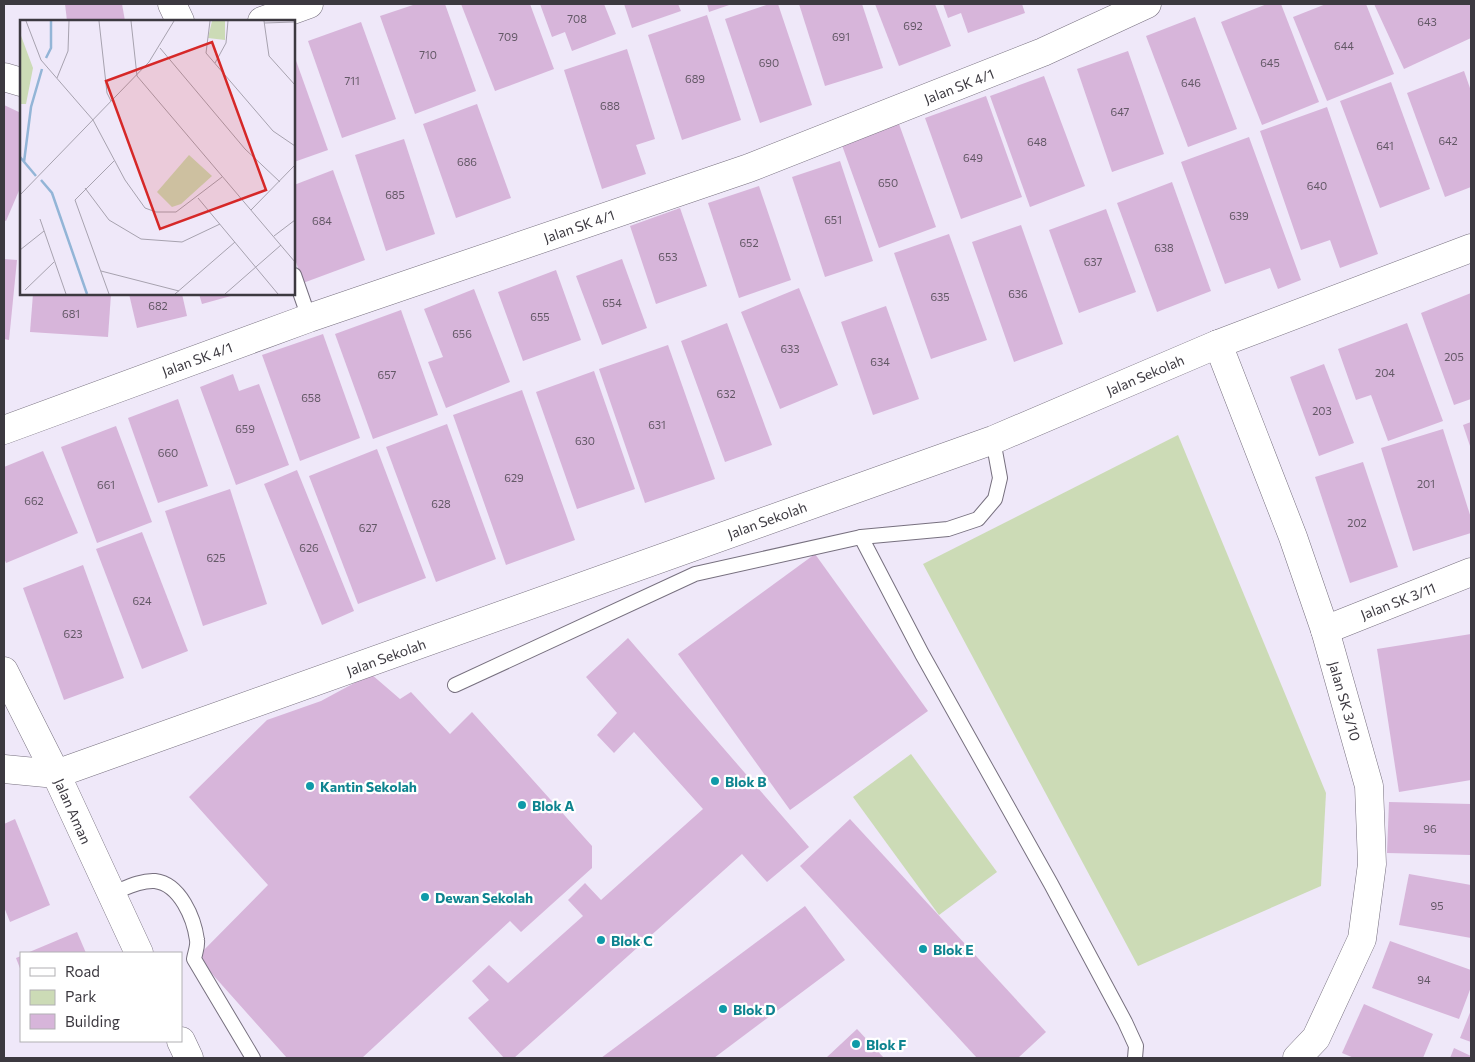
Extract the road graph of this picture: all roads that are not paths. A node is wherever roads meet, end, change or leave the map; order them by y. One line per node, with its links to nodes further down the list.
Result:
1 (172, 4): 4 (street)
2 (309, 4): 5 (street)
3 (1147, 4): 10 (street, Jalan SK 4/1)
4 (180, 20)
5 (265, 20)
6 (4, 77): 7 (street)
7 (20, 82)
8 (1471, 248): 11 (street, Jalan Sekolah)
9 (295, 278): 10 (lane)
10 (309, 318): 12 (street, Jalan SK 4/1)
11 (1218, 344): 13 (street, Jalan Sekolah); 16 (street, Jalan SK 3/10)
12 (4, 430)
13 (993, 440): 14 (lane); 20 (street, Jalan Sekolah)
14 (861, 537): 18 (lane); 26 (lane)
15 (1471, 572): 16 (street, Jalan SK 3/11)
16 (1325, 630): 27 (street, Jalan SK 3/10)
17 (4, 671): 20 (street, Jalan Aman)
18 (455, 685)
19 (4, 768): 20 (street)
20 (56, 774): 21 (street, Jalan Aman)
21 (110, 894): 22 (street, Jalan Aman); 25 (lane)
22 (139, 952)
23 (181, 1042): 24 (street)
24 (189, 1058)
25 (253, 1058)
26 (1135, 1058)
27 (1297, 1058)

